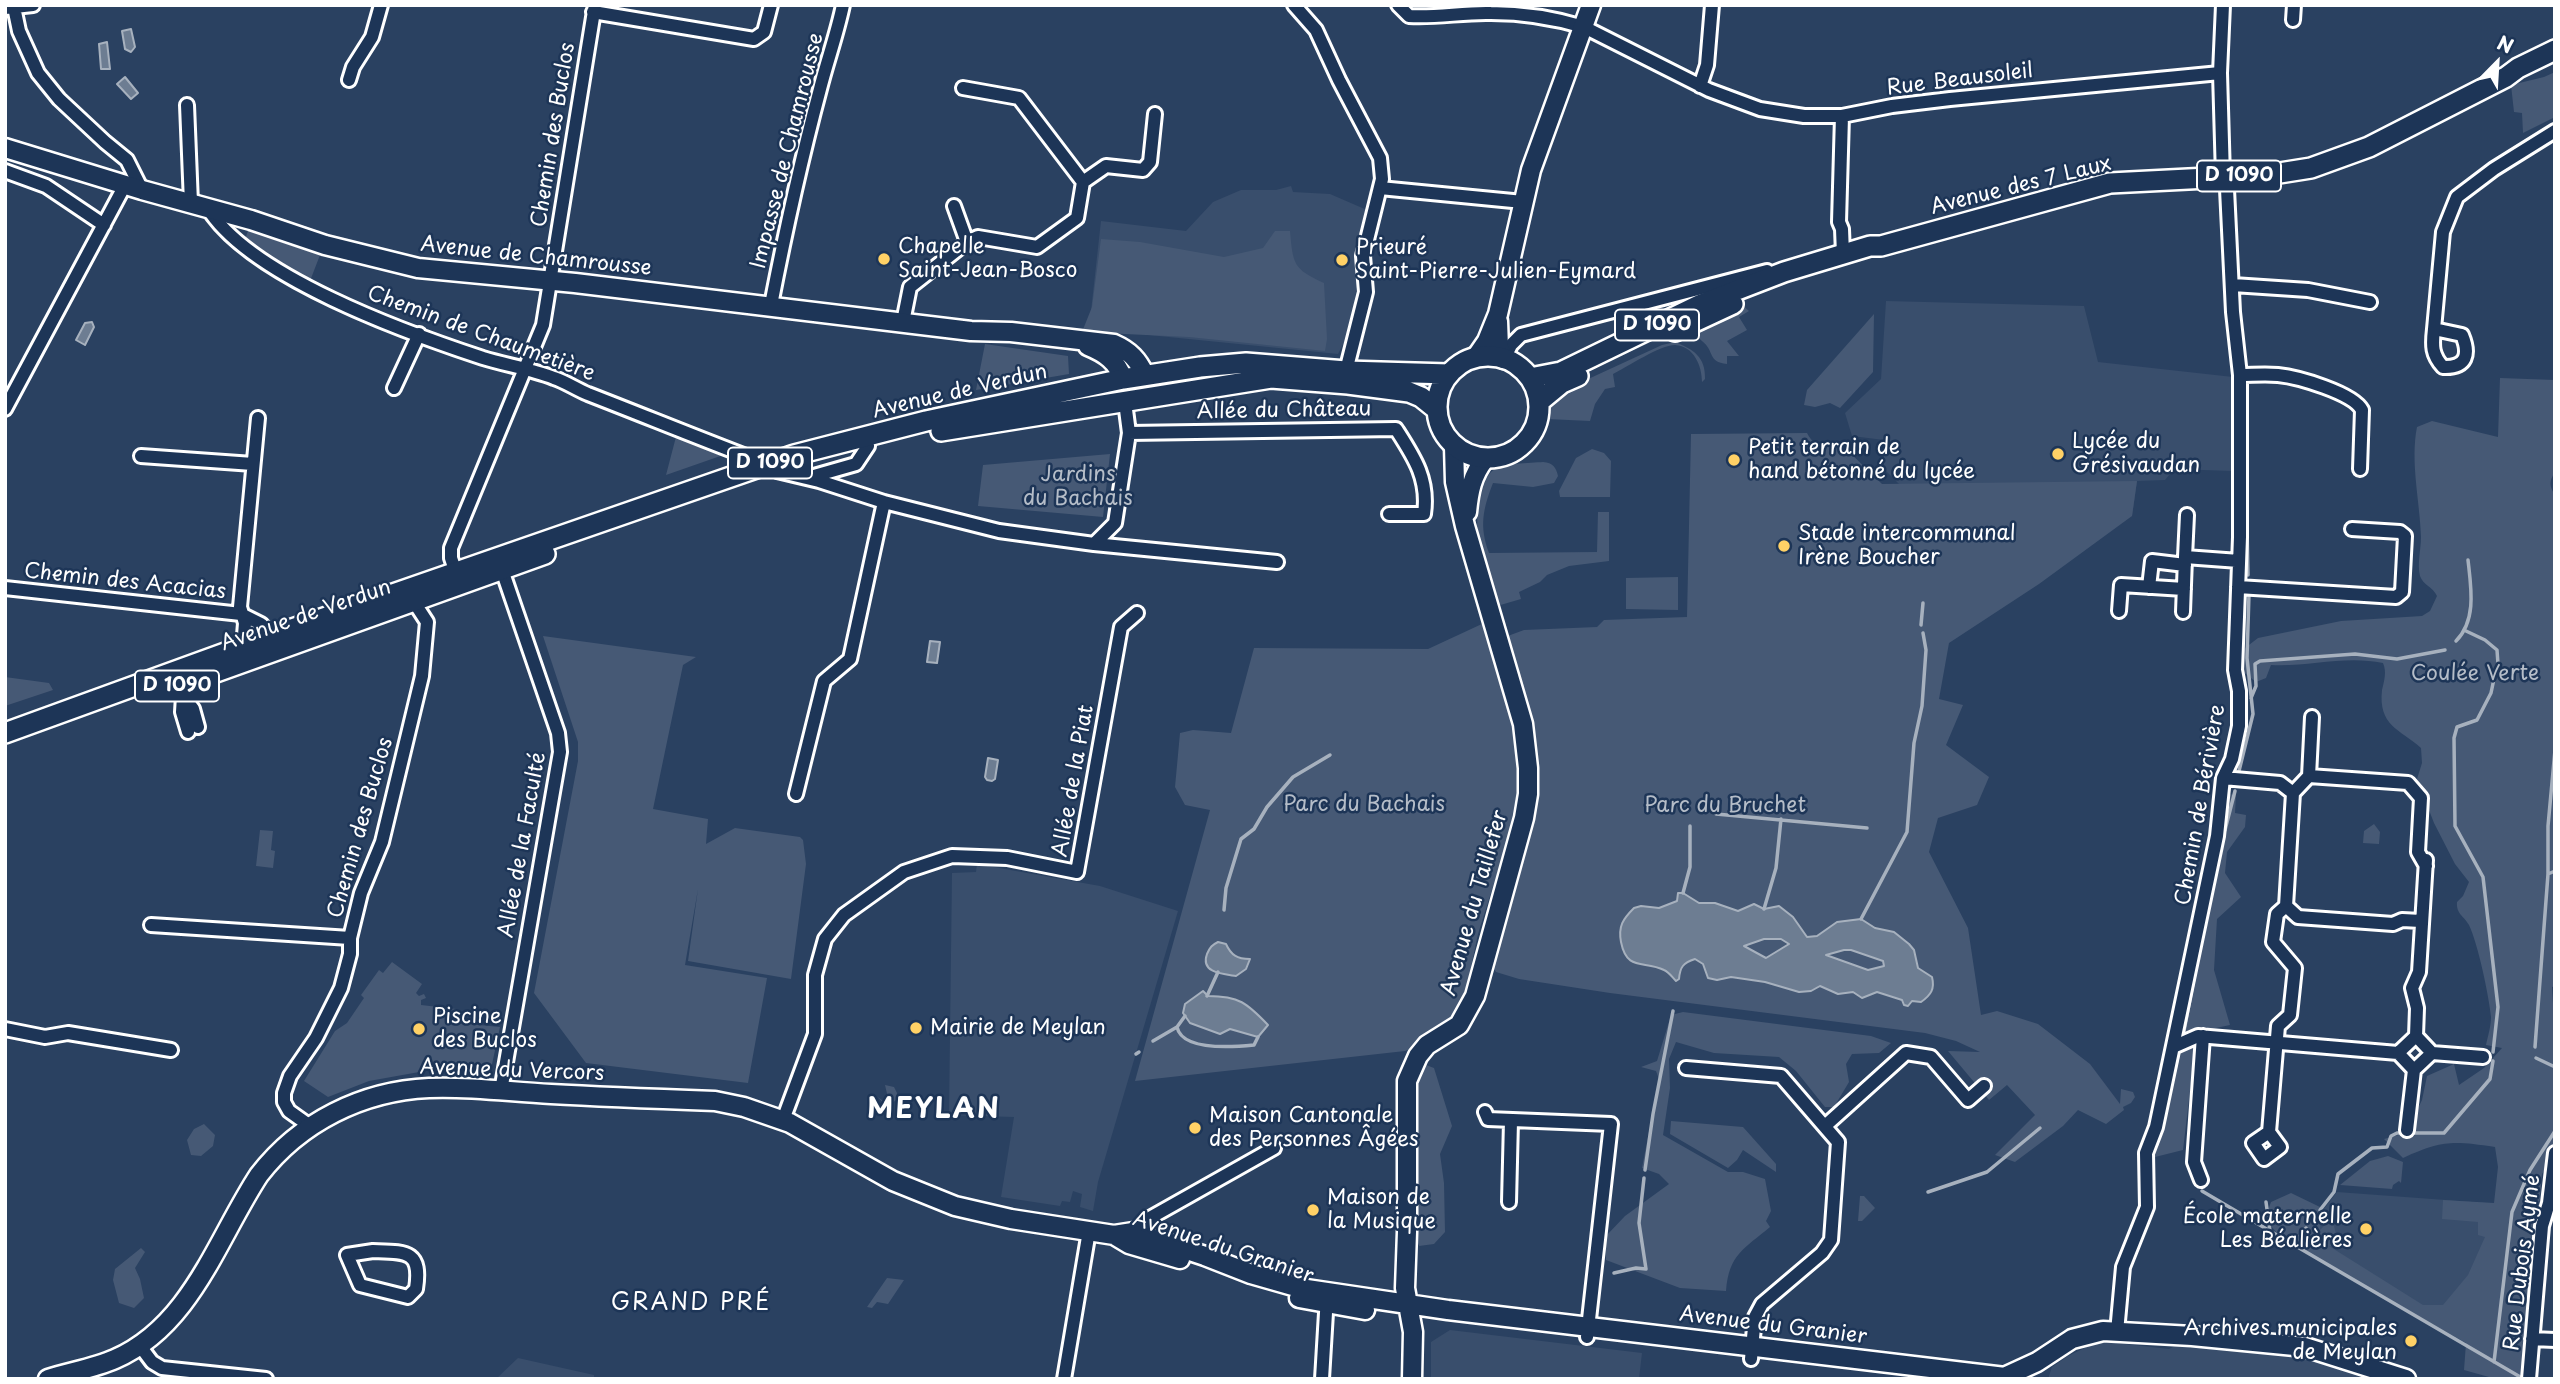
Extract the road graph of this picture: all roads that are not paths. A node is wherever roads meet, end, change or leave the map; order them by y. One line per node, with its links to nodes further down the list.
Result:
1 (33, 5): 11 (street)
2 (381, 5): 19 (street)
3 (771, 5): 12 (street)
4 (843, 5): 43 (street, Impasse de Chamrousse)
5 (1294, 5): 31 (street)
6 (1398, 5): 14 (street, Rue Beausoleil)
7 (1591, 5): 14 (street)
8 (1712, 5): 20 (street)
9 (2222, 5): 17 (street, Chemin de Bérivière)
10 (2294, 5): 13 (street)
11 (10, 8): 30 (street)
12 (594, 8): 40 (street, Chemin des Buclos)
13 (2293, 20)
14 (1584, 27): 20 (street, Rue Beausoleil); 32 (street)
15 (2555, 50): 18 (main road, D 1090)
16 (2555, 62): 18 (main road, D 1090)
17 (2220, 73): 24 (street, Rue Beausoleil); 29 (street, Chemin de Bérivière)
18 (2507, 78): 29 (main road, Avenue des 7 Laux / D 1090)
19 (349, 80)
20 (1700, 86): 24 (street, Rue Beausoleil)
21 (963, 88): 28 (street)
22 (187, 105): 33 (street)
23 (1155, 114): 28 (street)
24 (1842, 116): 38 (street)
25 (2555, 131): 46 (street)
26 (5, 148): 30 (street, Avenue de Chamrousse)
27 (5, 171): 35 (street)
28 (1083, 182): 36 (street)
29 (2225, 183): 37 (main road, Avenue des 7 Laux / D 1090); 41 (street, Chemin de Bérivière)
30 (133, 187): 33 (street, Avenue de Chamrousse); 35 (street)
31 (1380, 188): 32 (street); 53 (street)
32 (1523, 202): 44 (street)
33 (199, 205): 40 (street, Avenue de Chamrousse); 47 (street, Chemin de Chaumetière)
34 (954, 206): 36 (street)
35 (104, 225): 62 (street)
36 (967, 242): 45 (street)
37 (1881, 246): 38 (main road, Avenue des 7 Laux / D 1090); 61 (main road, D 1090)
38 (1843, 254): 39 (main road, Avenue des 7 Laux / D 1090)
39 (1784, 272): 48 (street, Avenue des 7 Laux); 57 (main road, Avenue des 7 Laux / D 1090)
40 (549, 280): 43 (street, Avenue de Chamrousse); 52 (street, Chemin des Buclos)
41 (2233, 285): 42 (street); 56 (street, Chemin de Bérivière)
42 (2370, 302)
43 (771, 306): 45 (street, Avenue de Chamrousse)
44 (1498, 314): 48 (street); 50 (street); 51 (street)
45 (903, 322): 49 (street, Avenue de Chamrousse)
46 (2434, 329)
47 (419, 334): 52 (street, Chemin de Chaumetière); 59 (street)
48 (1521, 335): 51 (street)
49 (1075, 341): 55 (street, Avenue de Chamrousse); 58 (street, Avenue de Chamrousse)
50 (1476, 357): 51 (main road); 54 (main road)
51 (1504, 359): 57 (main road)
52 (524, 370): 72 (street, Chemin de Chaumetière); 84 (street, Chemin des Buclos)
53 (1346, 371): 54 (main road, Avenue de Verdun / D 1090); 55 (main road, Avenue de Verdun / D 1090)
54 (1449, 374): 63 (main road)
55 (1145, 375): 58 (main road, Avenue de Verdun / D 1090); 60 (main road)
56 (2239, 375): 71 (street); 81 (street, Chemin de Bérivière)
57 (1530, 378): 61 (main road)
58 (1124, 379): 60 (main road); 72 (main road, Avenue de Verdun / D 1090)
59 (394, 388)
60 (1132, 401): 63 (main road, Avenue de Verdun / D 1090); 65 (street); 66 (main road, Avenue de Verdun / D 1090)
61 (1539, 402): 69 (main road)
62 (5, 409)
63 (1436, 409): 67 (main road)
64 (258, 418): 70 (street)
65 (1129, 429): 75 (street, Allée du Château); 79 (street)
66 (868, 446): 72 (main road, Avenue de Verdun / D 1090); 73 (street, Chemin de Chaumetière)
67 (1454, 446): 69 (main road); 77 (street, Avenue du Taillefer)
68 (141, 456): 70 (street)
69 (1485, 459): 77 (street, Avenue du Taillefer)
70 (253, 464): 93 (street)
71 (2360, 468)
72 (769, 469): 73 (street, Chemin de Chaumetière); 83 (main road, Avenue de Verdun / D 1090)
73 (807, 478): 74 (street, Chemin de Chaumetière)
74 (884, 502): 79 (street, Chemin de Chaumetière); 104 (street)
75 (1389, 514)
76 (2187, 515): 80 (street)
77 (1465, 526): 139 (street, Avenue du Taillefer)
78 (2352, 529): 86 (street)
79 (1094, 544): 82 (street, Chemin de Chaumetière)
80 (2185, 561): 81 (street); 85 (street); 88 (street)
81 (2239, 561): 86 (street, Chemin de Bérivière)
82 (1277, 562)
83 (500, 564): 84 (main road, Avenue de Verdun / D 1090); 123 (street, Allée de la Faculté)
84 (459, 579): 89 (main road, Avenue de Verdun / D 1090); 94 (main road, Avenue de Verdun / D 1090)
85 (2149, 587): 88 (street); 90 (street)
86 (2238, 587): 102 (street, Chemin de Bérivière)
87 (5, 588): 93 (street, Chemin des Acacias)
88 (2184, 589): 91 (street)
89 (414, 602): 94 (main road, Avenue de Verdun / D 1090); 110 (street, Chemin des Buclos)
90 (2119, 611)
91 (2183, 612)
92 (1138, 613): 125 (street, Allée de la Piat)
93 (241, 614): 94 (street); 95 (street)
94 (275, 643): 95 (main road, Avenue de Verdun / D 1090); 96 (main road, Avenue de Verdun / D 1090)
95 (243, 648): 96 (main road, Avenue de Verdun / D 1090)
96 (180, 684): 98 (street); 99 (main road, Avenue de Verdun / D 1090); 100 (main road, Avenue de Verdun / D 1090)
97 (2312, 716): 101 (street)
98 (193, 730)
99 (5, 733)
100 (5, 746)
101 (2309, 776): 103 (street); 106 (street)
102 (2223, 778): 103 (street); 115 (street, Chemin de Bérivière)
103 (2293, 793): 107 (street)
104 (796, 794)
105 (2426, 849): 106 (street)
106 (2426, 866): 108 (street)
107 (2286, 906): 108 (street); 114 (street)
108 (2421, 921): 112 (street)
109 (151, 925): 110 (street)
110 (350, 938): 127 (street, Chemin des Buclos)
111 (5, 1029): 116 (street)
112 (2416, 1036): 117 (street); 118 (street)
113 (2203, 1037): 114 (street); 115 (street); 133 (street)
114 (2277, 1041): 117 (street); 130 (street)
115 (2173, 1047): 141 (street, Chemin de Bérivière)
116 (171, 1050)
117 (2398, 1053): 121 (street)
118 (2432, 1053): 119 (street); 121 (street)
119 (2483, 1057)
120 (1686, 1068): 128 (street)
121 (2414, 1070): 129 (street)
122 (1984, 1086): 128 (street)
123 (501, 1091): 125 (street, Avenue du Vercors); 127 (street, Avenue du Vercors)
124 (1485, 1112): 126 (street)
125 (783, 1120): 135 (street, Avenue du Vercors)
126 (1511, 1121): 134 (street); 140 (street)
127 (310, 1126): 144 (street, Avenue du Vercors)
128 (1825, 1126): 145 (street)
129 (2407, 1130)
130 (2269, 1132)
131 (1274, 1148): 136 (street)
132 (2555, 1153): 142 (street, Rue Dubois Aymé)
133 (2201, 1180)
134 (1509, 1202)
135 (1089, 1231): 136 (street, Avenue du Vercors); 151 (street)
136 (1125, 1237): 138 (street, Avenue du Granier)
137 (347, 1255): 137 (street)
138 (1327, 1299): 139 (street, Avenue du Granier); 152 (street)
139 (1410, 1311): 140 (street, Avenue du Granier); 153 (street, Avenue du Taillefer)
140 (1588, 1331): 145 (street, Avenue du Granier)
141 (2117, 1332): 147 (street, Avenue du Granier); 155 (street, Avenue du Granier)
142 (2532, 1339): 143 (street); 156 (street, Rue Dubois Aymé)
143 (2555, 1340)
144 (140, 1346): 146 (street); 148 (street, Avenue du Vercors)
145 (1751, 1353): 147 (street, Avenue du Granier); 154 (street, Avenue du Granier)
146 (162, 1368): 149 (street); 150 (street)
147 (2003, 1378)
148 (48, 1379)
149 (151, 1379)
150 (266, 1379)
151 (1064, 1379)
152 (1322, 1379)
153 (1412, 1379)
154 (1924, 1379)
155 (2406, 1379)
156 (2529, 1379)

